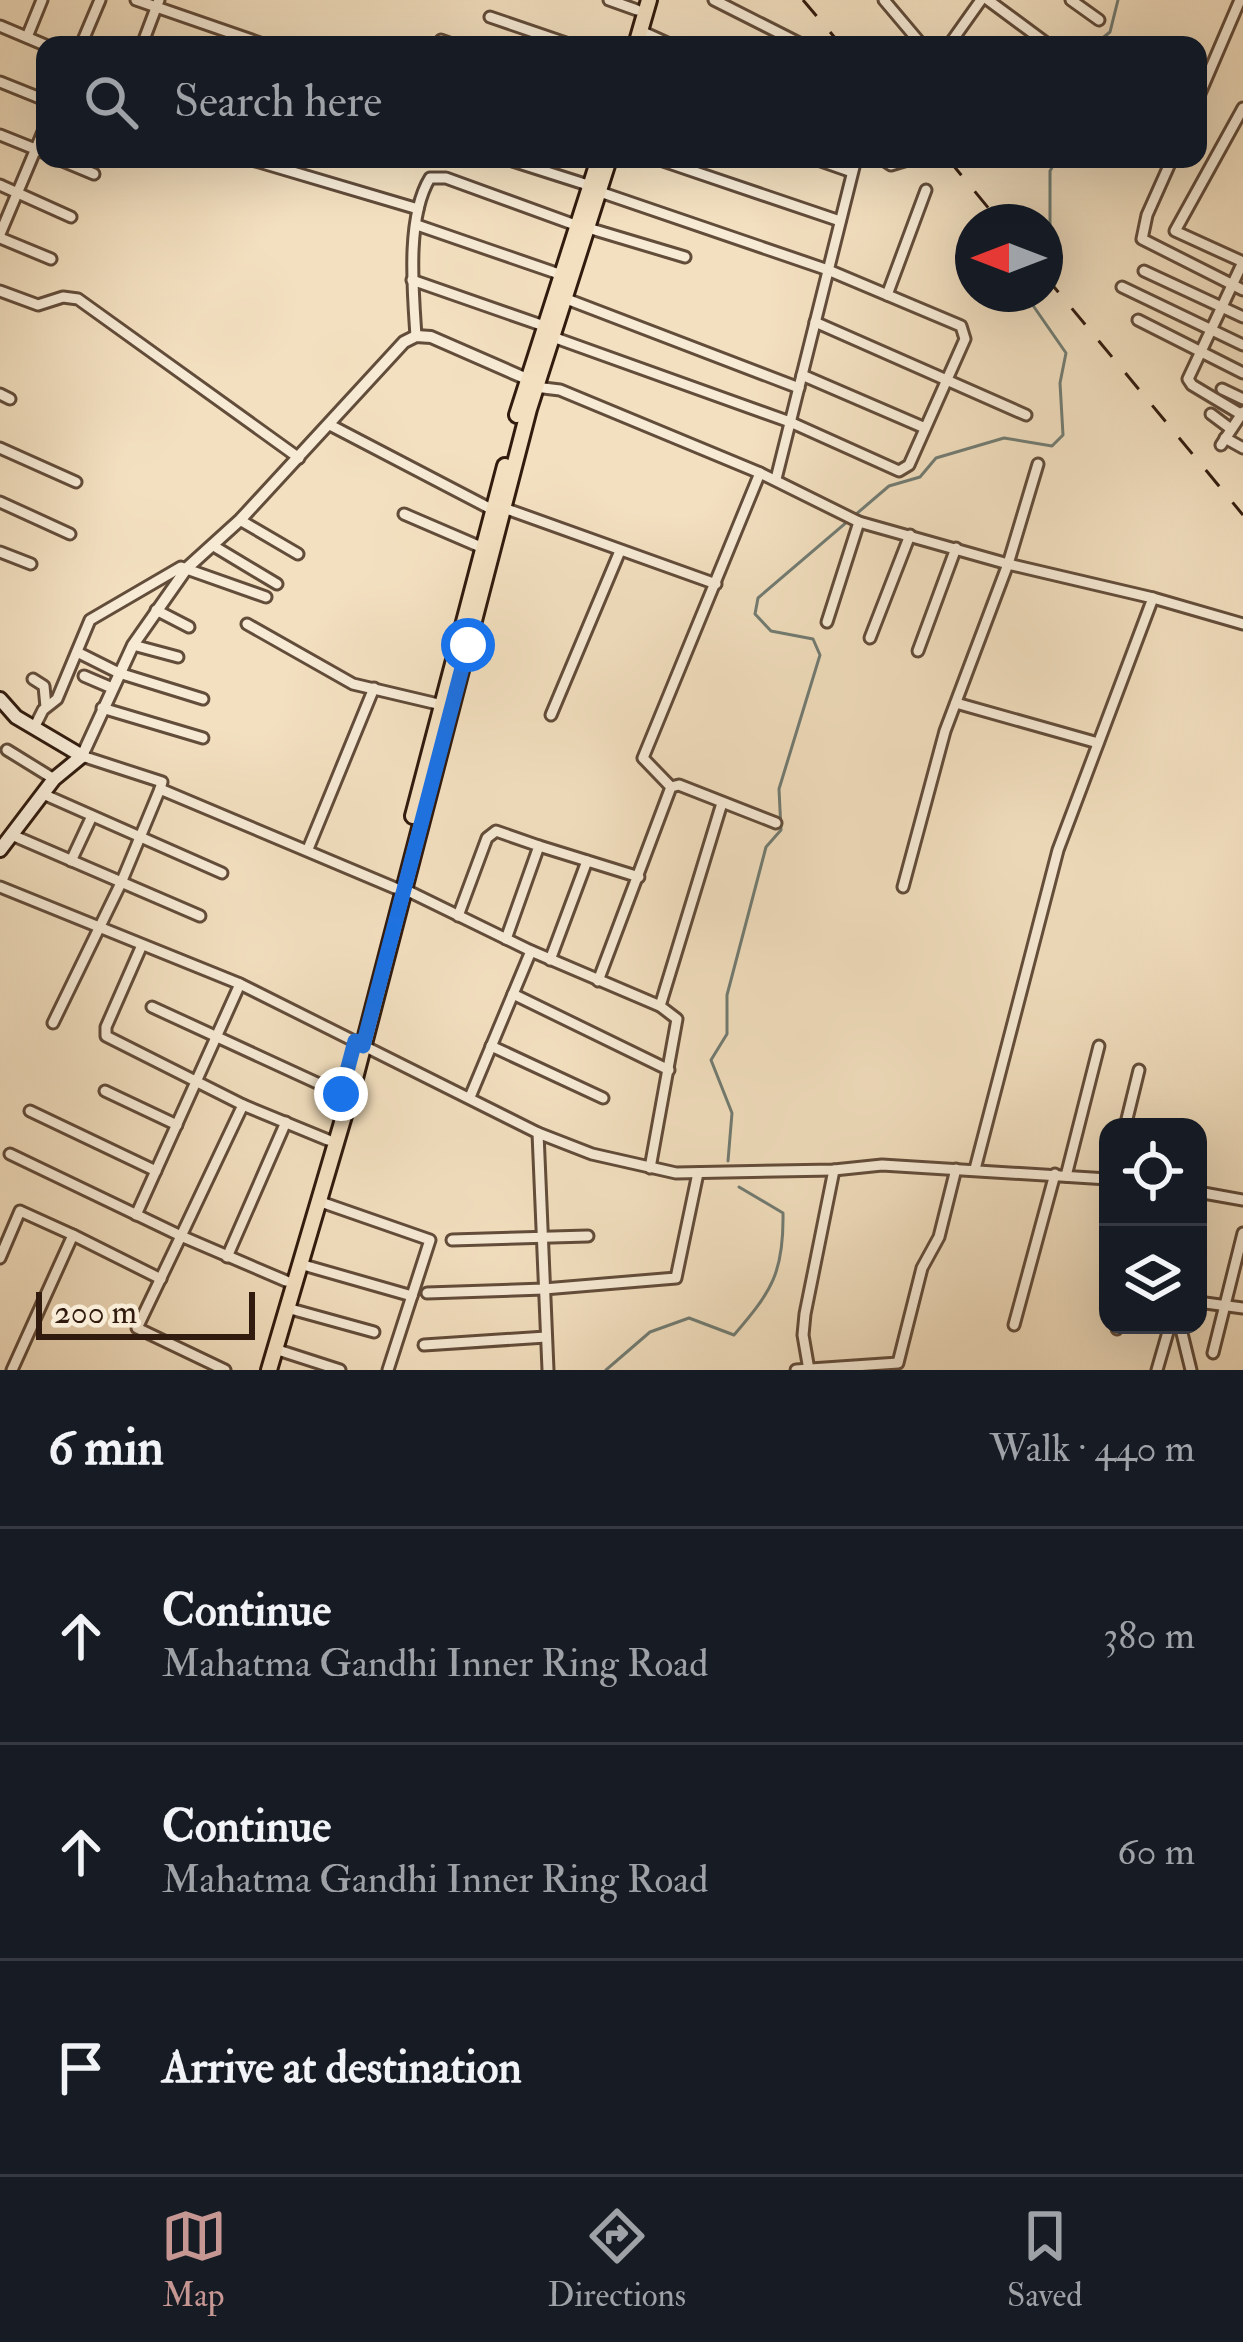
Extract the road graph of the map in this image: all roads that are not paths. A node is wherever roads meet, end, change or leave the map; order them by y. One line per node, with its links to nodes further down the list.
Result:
1 (42, 0): 24 (street)
2 (100, 0): 15 (street)
3 (136, 0): 11 (street)
4 (609, 0): 10 (street)
5 (714, 0): 20 (street)
6 (884, 0): 21 (street)
7 (985, 0): 22 (street); 23 (street)
8 (1071, 0): 13 (street)
9 (1240, 0): 26 (street)
10 (642, 3): 19 (main road)
11 (158, 5): 16 (street); 17 (street)
12 (490, 17): 18 (street)
13 (1099, 20)
14 (0, 26): 24 (street)
15 (85, 36)
16 (146, 36)
17 (242, 36)
18 (546, 36)
19 (636, 36)
20 (785, 36)
21 (914, 36)
22 (956, 36)
23 (1036, 36)
24 (26, 37): 25 (street)
25 (36, 41)
26 (1207, 77)
27 (0, 82): 28 (street)
28 (36, 96)
29 (1243, 108): 61 (street)
30 (0, 135): 31 (street)
31 (36, 149)
32 (36, 158): 47 (street)
33 (80, 168): 43 (street)
34 (279, 168): 48 (street)
35 (533, 168): 45 (street)
36 (598, 168): 45 (main road)
37 (605, 168): 45 (main road)
38 (684, 168): 50 (street)
39 (840, 168): 42 (street)
40 (853, 168): 42 (street)
41 (1168, 168): 61 (street)
42 (852, 172): 50 (street)
43 (94, 174)
44 (0, 185): 47 (street)
45 (595, 189): 52 (main road); 56 (street)
46 (926, 190): 63 (street)
47 (16, 192): 49 (street); 53 (street)
48 (418, 209): 51 (street); 52 (street)
49 (70, 217)
50 (840, 221): 56 (street)
51 (417, 225): 58 (street); 59 (street)
52 (583, 227): 54 (street); 58 (main road); 64 (main road)
53 (0, 236): 55 (street)
54 (685, 257)
55 (50, 260)
56 (828, 270): 63 (street); 68 (street)
57 (1144, 271): 65 (street)
58 (562, 275): 70 (main road)
59 (412, 280): 70 (street); 71 (street)
60 (1122, 287): 69 (street)
61 (1238, 287): 65 (street)
62 (0, 291): 89 (street)
63 (887, 295): 76 (street)
64 (564, 298): 70 (main road); 78 (street)
65 (1222, 306): 66 (street); 69 (street)
66 (1243, 317)
67 (1138, 320): 73 (street)
68 (815, 322): 75 (street); 76 (street)
69 (1211, 329): 72 (street); 73 (street)
70 (547, 331): 77 (main road); 83 (street)
71 (416, 336): 77 (street); 84 (street)
72 (1243, 345)
73 (1200, 350): 74 (street); 85 (street)
74 (1243, 373)
75 (802, 375): 78 (street); 86 (street)
76 (946, 380): 82 (street); 86 (street)
77 (531, 383): 91 (street); 95 (main road)
78 (799, 388): 83 (street)
79 (1222, 389): 80 (street)
80 (1243, 399)
81 (1211, 414): 85 (street)
82 (1026, 415)
83 (790, 422): 86 (street); 92 (street)
84 (330, 425): 89 (street); 95 (street)
85 (1235, 426): 88 (street)
86 (926, 428)
87 (0, 448): 93 (street)
88 (1243, 448)
89 (299, 458): 98 (street)
90 (1038, 464): 107 (street)
91 (760, 473): 92 (street); 111 (street)
92 (776, 479): 97 (street)
93 (76, 482)
94 (0, 502): 99 (street)
95 (498, 509): 102 (main road); 104 (street); 160 (main road)
96 (404, 514): 102 (street)
97 (853, 519): 100 (street); 115 (street)
98 (240, 520): 101 (street); 106 (street)
99 (70, 534)
100 (910, 536): 103 (street); 119 (street)
101 (212, 545): 109 (street); 110 (street)
102 (483, 548): 132 (main road)
103 (956, 548): 107 (street); 121 (street)
104 (620, 550): 111 (street); 135 (street)
105 (0, 552): 108 (street)
106 (298, 554)
107 (1008, 564): 113 (street); 131 (street)
108 (31, 565)
109 (187, 568): 112 (street); 114 (street); 122 (street)
110 (277, 584)
111 (716, 584): 142 (street)
112 (266, 597)
113 (1153, 598): 117 (street); 138 (street)
114 (156, 610): 118 (street); 120 (street)
115 (826, 622)
116 (247, 624): 128 (street)
117 (1243, 624)
118 (190, 627)
119 (870, 638)
120 (133, 645): 123 (street); 124 (street)
121 (918, 651)
122 (77, 652): 124 (street); 133 (street)
123 (178, 658)
124 (119, 673): 127 (street); 130 (street)
125 (84, 676): 127 (street)
126 (32, 679): 133 (street)
127 (112, 688): 134 (street)
128 (374, 688): 132 (street); 152 (street)
129 (0, 699): 136 (main road)
130 (202, 699)
131 (956, 703): 138 (street); 159 (street)
132 (442, 705): 160 (main road)
133 (46, 707): 136 (street)
134 (102, 708): 137 (street); 140 (street)
135 (551, 715)
136 (34, 728): 140 (main road)
137 (203, 738)
138 (1098, 743): 195 (street)
139 (7, 750): 141 (street)
140 (82, 756): 141 (main road); 143 (street)
141 (53, 779): 144 (main road)
142 (671, 787): 145 (street); 156 (street)
143 (160, 789): 149 (street); 152 (street)
144 (43, 794): 146 (street); 148 (main road)
145 (722, 803): 147 (street); 171 (street)
146 (92, 815): 149 (street); 153 (street)
147 (776, 823)
148 (12, 835): 151 (main road); 153 (street)
149 (141, 837): 155 (street); 157 (street)
150 (539, 846): 154 (street); 162 (street); 164 (street)
151 (0, 849)
152 (308, 849): 160 (street)
153 (71, 861): 157 (street)
154 (587, 861): 156 (street); 167 (street)
155 (222, 873)
156 (639, 877): 168 (street)
157 (121, 883): 161 (street); 163 (street)
158 (0, 887): 163 (street)
159 (903, 887)
160 (399, 888): 162 (street); 175 (main road)
161 (200, 916)
162 (458, 916): 164 (street)
163 (98, 926): 165 (street); 173 (street)
164 (506, 939): 166 (street)
165 (142, 945): 169 (street); 180 (street)
166 (531, 951): 167 (street); 170 (street)
167 (550, 960): 168 (street)
168 (598, 981): 171 (street)
169 (240, 984): 174 (street); 175 (street)
170 (512, 994): 176 (street); 178 (street)
171 (660, 1006): 178 (street)
172 (152, 1007): 174 (street)
173 (53, 1023)
174 (218, 1036): 180 (street); 182 (street)
175 (359, 1044): 182 (main road); 183 (street); 203 (main road)
176 (491, 1046): 183 (street); 184 (street)
177 (1099, 1046): 199 (street)
178 (669, 1070): 193 (street)
179 (1139, 1070): 187 (street)
180 (197, 1082): 185 (street); 189 (street)
181 (105, 1091): 189 (street)
182 (341, 1094): 191 (main road)
183 (470, 1097): 190 (street)
184 (603, 1098)
185 (244, 1105): 188 (street); 207 (street)
186 (30, 1111): 197 (street)
187 (1127, 1118)
188 (286, 1123): 191 (street); 211 (street)
189 (177, 1125): 197 (street)
190 (538, 1132): 193 (street); 209 (street)
191 (328, 1140): 215 (main road)
192 (10, 1154): 204 (street)
193 (650, 1168): 198 (street)
194 (956, 1169): 195 (street); 196 (street); 239 (street)
195 (975, 1169): 199 (street)
196 (834, 1170): 198 (street); 239 (street)
197 (156, 1172): 204 (street)
198 (698, 1173): 216 (street)
199 (1060, 1175): 200 (street); 223 (street)
200 (1099, 1178)
201 (1207, 1194): 202 (street)
202 (1243, 1200)
203 (318, 1201): 213 (main road); 218 (street)
204 (136, 1214): 207 (street)
205 (1243, 1233): 220 (street)
206 (73, 1235): 212 (street); 214 (street); 232 (street)
207 (181, 1236): 211 (street); 214 (street)
208 (589, 1236): 209 (street)
209 (542, 1238): 210 (street); 216 (street)
210 (452, 1240)
211 (227, 1257): 215 (street)
212 (0, 1258)
213 (300, 1264): 218 (street); 221 (main road)
214 (161, 1279): 231 (street)
215 (286, 1281): 234 (main road)
216 (544, 1289): 217 (street); 227 (street)
217 (427, 1293)
218 (412, 1296): 236 (street)
219 (1207, 1303): 220 (street)
220 (1226, 1305): 222 (street); 230 (street)
221 (287, 1308): 224 (street); 229 (main road)
222 (1243, 1308)
223 (1014, 1324)
224 (374, 1332)
225 (1167, 1334): 240 (street)
226 (1182, 1334): 241 (street)
227 (546, 1337): 228 (street); 237 (street)
228 (424, 1345)
229 (275, 1349): 234 (main road); 235 (street)
230 (1213, 1353)
231 (203, 1365): 233 (street)
232 (13, 1370)
233 (225, 1370)
234 (264, 1370)
235 (340, 1370)
236 (388, 1370)
237 (548, 1370)
238 (796, 1370): 239 (street)
239 (809, 1370)
240 (1157, 1370)
241 (1191, 1370)

